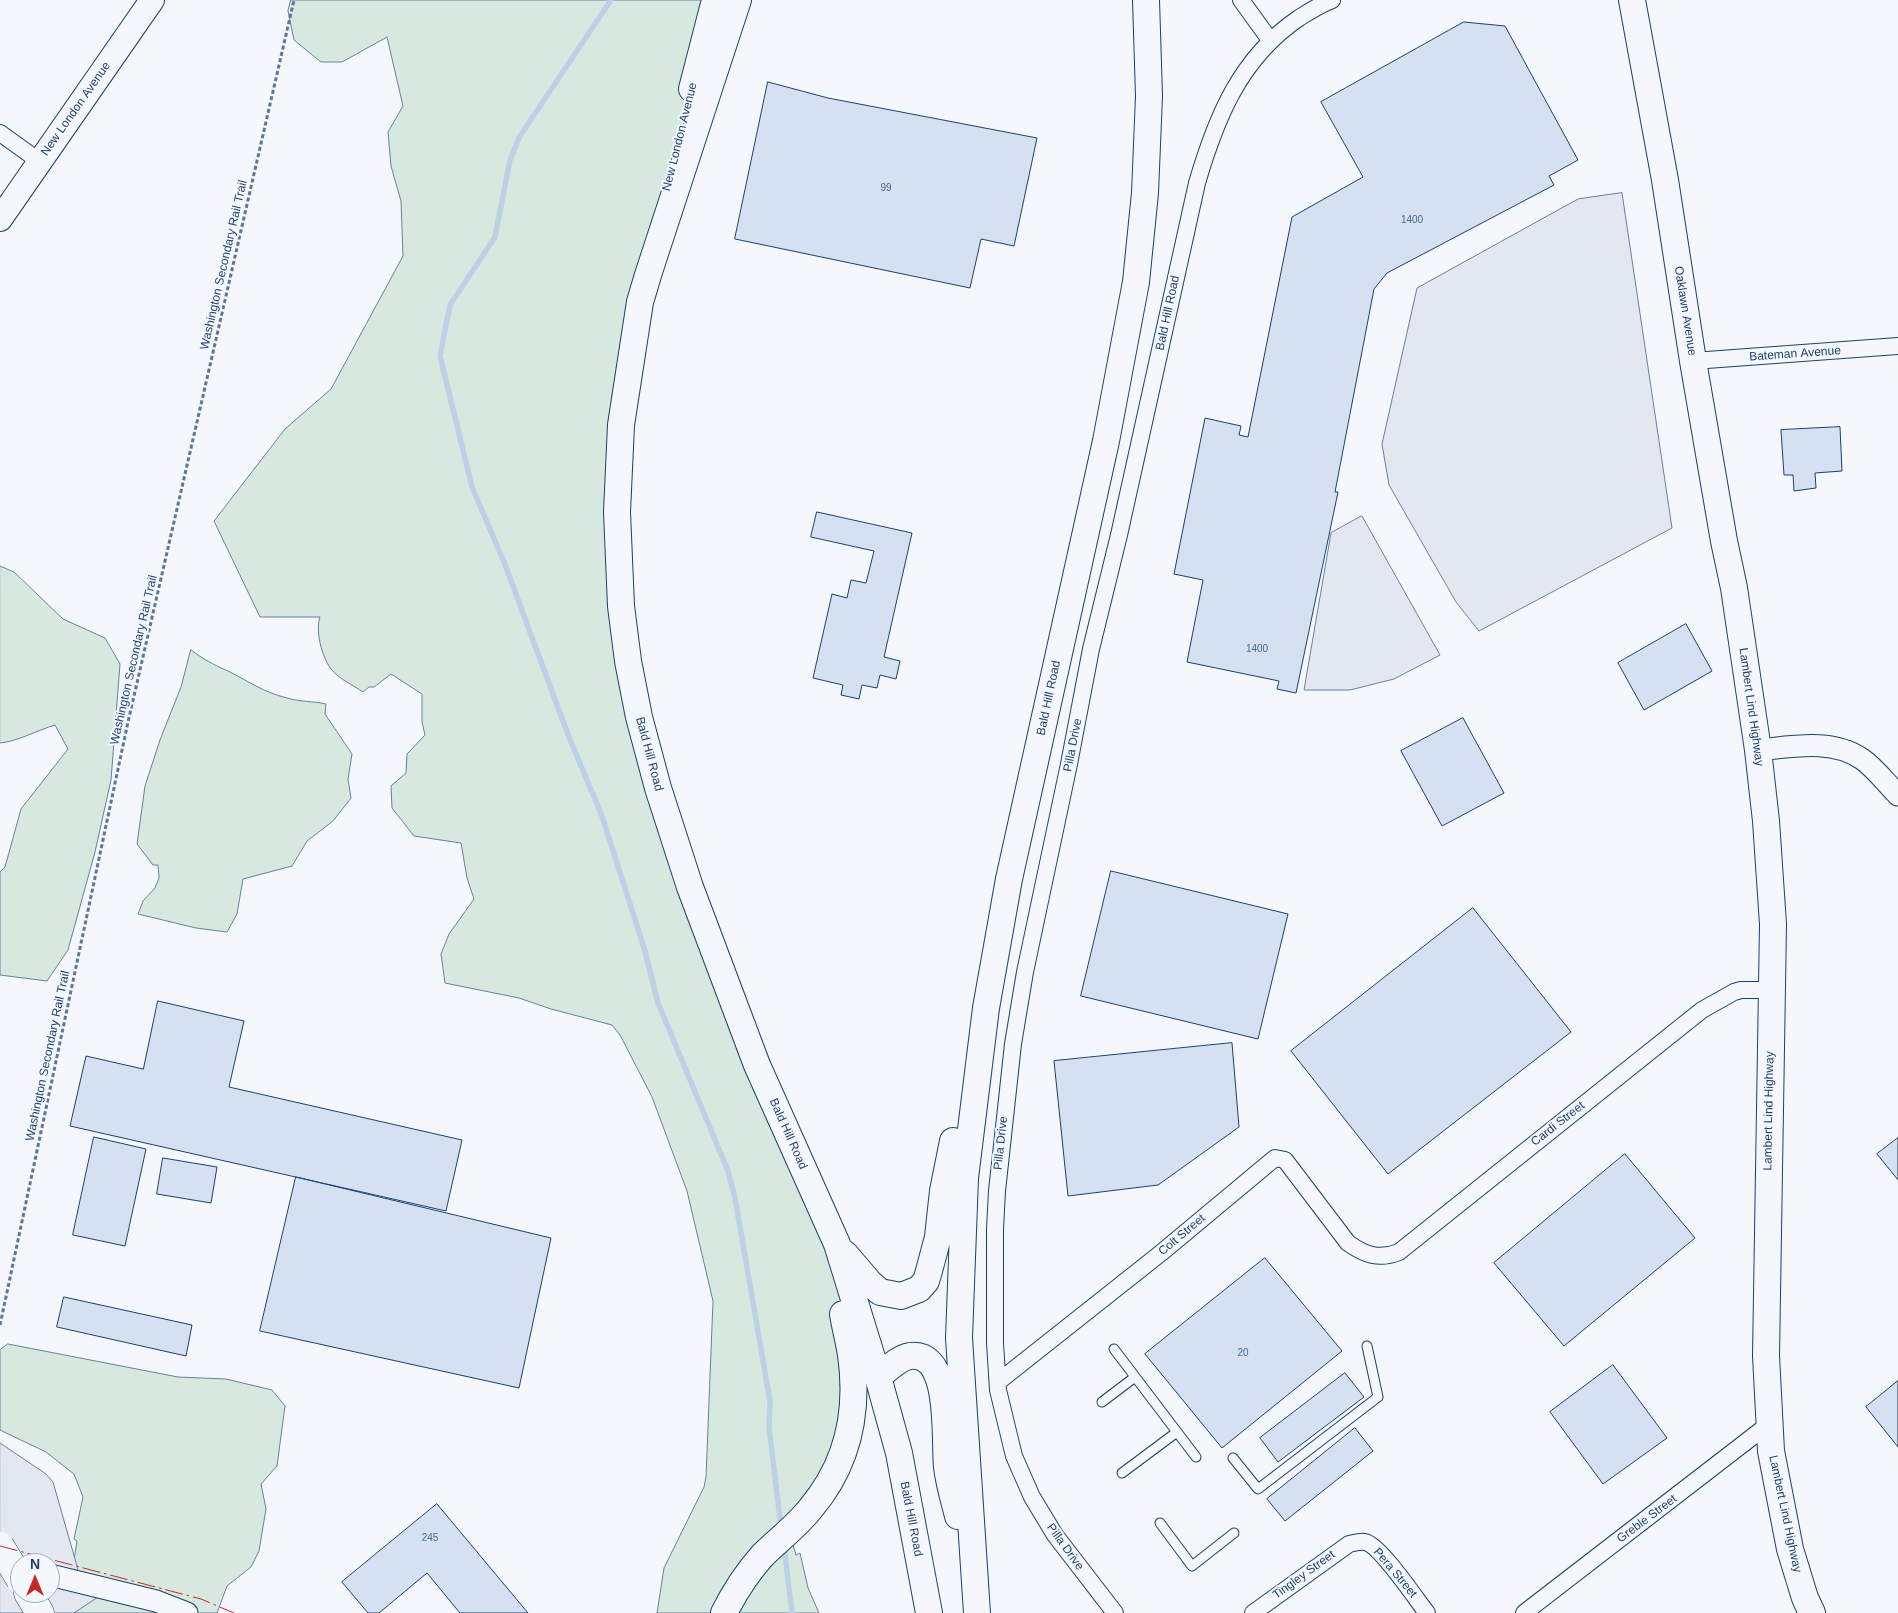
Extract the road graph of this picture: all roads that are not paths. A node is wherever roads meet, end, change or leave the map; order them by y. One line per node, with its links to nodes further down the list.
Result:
1 (152, 0): 14 (main road, New London Avenue)
2 (702, 0): 12 (main road)
3 (715, 0): 12 (main road, New London Avenue)
4 (738, 0): 16 (main road)
5 (1136, 0): 11 (main road)
6 (1146, 0): 11 (main road)
7 (1241, 0): 10 (street)
8 (1332, 0): 10 (street, Bald Hill Road)
9 (1632, 0): 18 (main road, Oaklawn Avenue)
10 (1270, 40): 20 (street, Bald Hill Road)
11 (1149, 96): 23 (main road, Bald Hill Road)
12 (682, 127): 16 (main road, New London Avenue)
13 (0, 133): 14 (street)
14 (40, 161): 15 (main road, New London Avenue)
15 (0, 219)
16 (648, 274): 25 (main road, Bald Hill Road)
17 (1898, 346): 18 (street, Bateman Avenue)
18 (1693, 361): 19 (main road, Oaklawn Avenue)
19 (1739, 622): 21 (main road, Lambert Lind Highway)
20 (1091, 649): 32 (street, Pilla Drive)
21 (1758, 750): 22 (street); 24 (main road, Lambert Lind Highway)
22 (1898, 795)
23 (1009, 879): 27 (main road); 45 (main road, Bald Hill Road)
24 (1773, 990): 26 (street, Cardi Street); 34 (main road, Lambert Lind Highway)
25 (819, 1206): 27 (main road, Bald Hill Road); 48 (main road)
26 (1348, 1242): 32 (street, Colt Street)
27 (837, 1244): 30 (main road, Bald Hill Road)
28 (1367, 1346): 37 (lane)
29 (1114, 1349): 31 (lane)
30 (878, 1377): 45 (main road); 49 (main road, Bald Hill Road)
31 (1135, 1377): 33 (lane); 35 (lane)
32 (998, 1382): 50 (street, Pilla Drive)
33 (1102, 1402)
34 (1769, 1424): 46 (main road, Lambert Lind Highway); 53 (street, Greble Street)
35 (1177, 1432): 36 (lane); 38 (lane)
36 (1196, 1457)
37 (1233, 1458)
38 (1122, 1473)
39 (1160, 1523): 40 (lane)
40 (1234, 1533)
41 (1358, 1542): 51 (street, Tingley Street); 52 (street, Pera Street)
42 (0, 1546): 43 (highway, bridge)
43 (10, 1563)
44 (60, 1577): 47 (street)
45 (976, 1604)
46 (1804, 1609)
47 (187, 1613)
48 (724, 1613)
49 (929, 1613)
50 (1115, 1613)
51 (1253, 1613)
52 (1427, 1613)
53 (1524, 1613)

